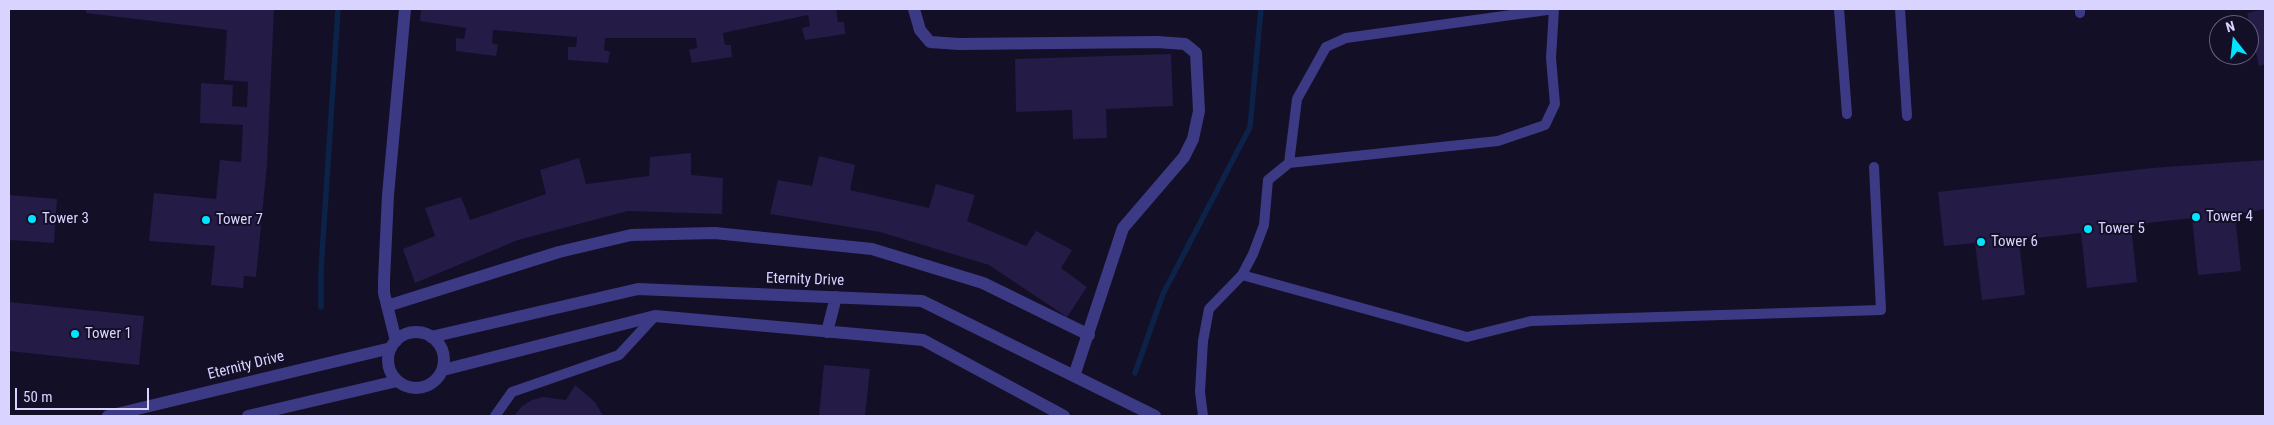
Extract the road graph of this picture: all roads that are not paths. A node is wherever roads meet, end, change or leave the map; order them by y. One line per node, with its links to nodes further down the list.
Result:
1 (405, 9): 12 (street)
2 (914, 9): 15 (street)
3 (1554, 9): 8 (lane); 8 (lane)
4 (1839, 9): 6 (lane)
5 (1900, 9): 7 (lane)
6 (1847, 114)
7 (1907, 116)
8 (1289, 163): 10 (lane)
9 (1874, 167): 10 (lane)
10 (1242, 275): 26 (lane)
11 (836, 297): 14 (street); 16 (street, Eternity Drive); 19 (street, Eternity Drive)
12 (387, 306): 15 (street); 17 (street)
13 (654, 316): 14 (street); 18 (street); 23 (lane)
14 (826, 332): 24 (street)
15 (1089, 335): 19 (street)
16 (431, 337): 17 (street, Eternity Drive); 18 (street)
17 (394, 344): 20 (street); 21 (street, Eternity Drive)
18 (443, 370): 20 (street)
19 (1074, 376): 25 (street, Eternity Drive)
20 (397, 381): 22 (street)
21 (108, 416)
22 (248, 416)
23 (495, 416)
24 (1064, 416)
25 (1155, 416)
26 (1203, 416)

